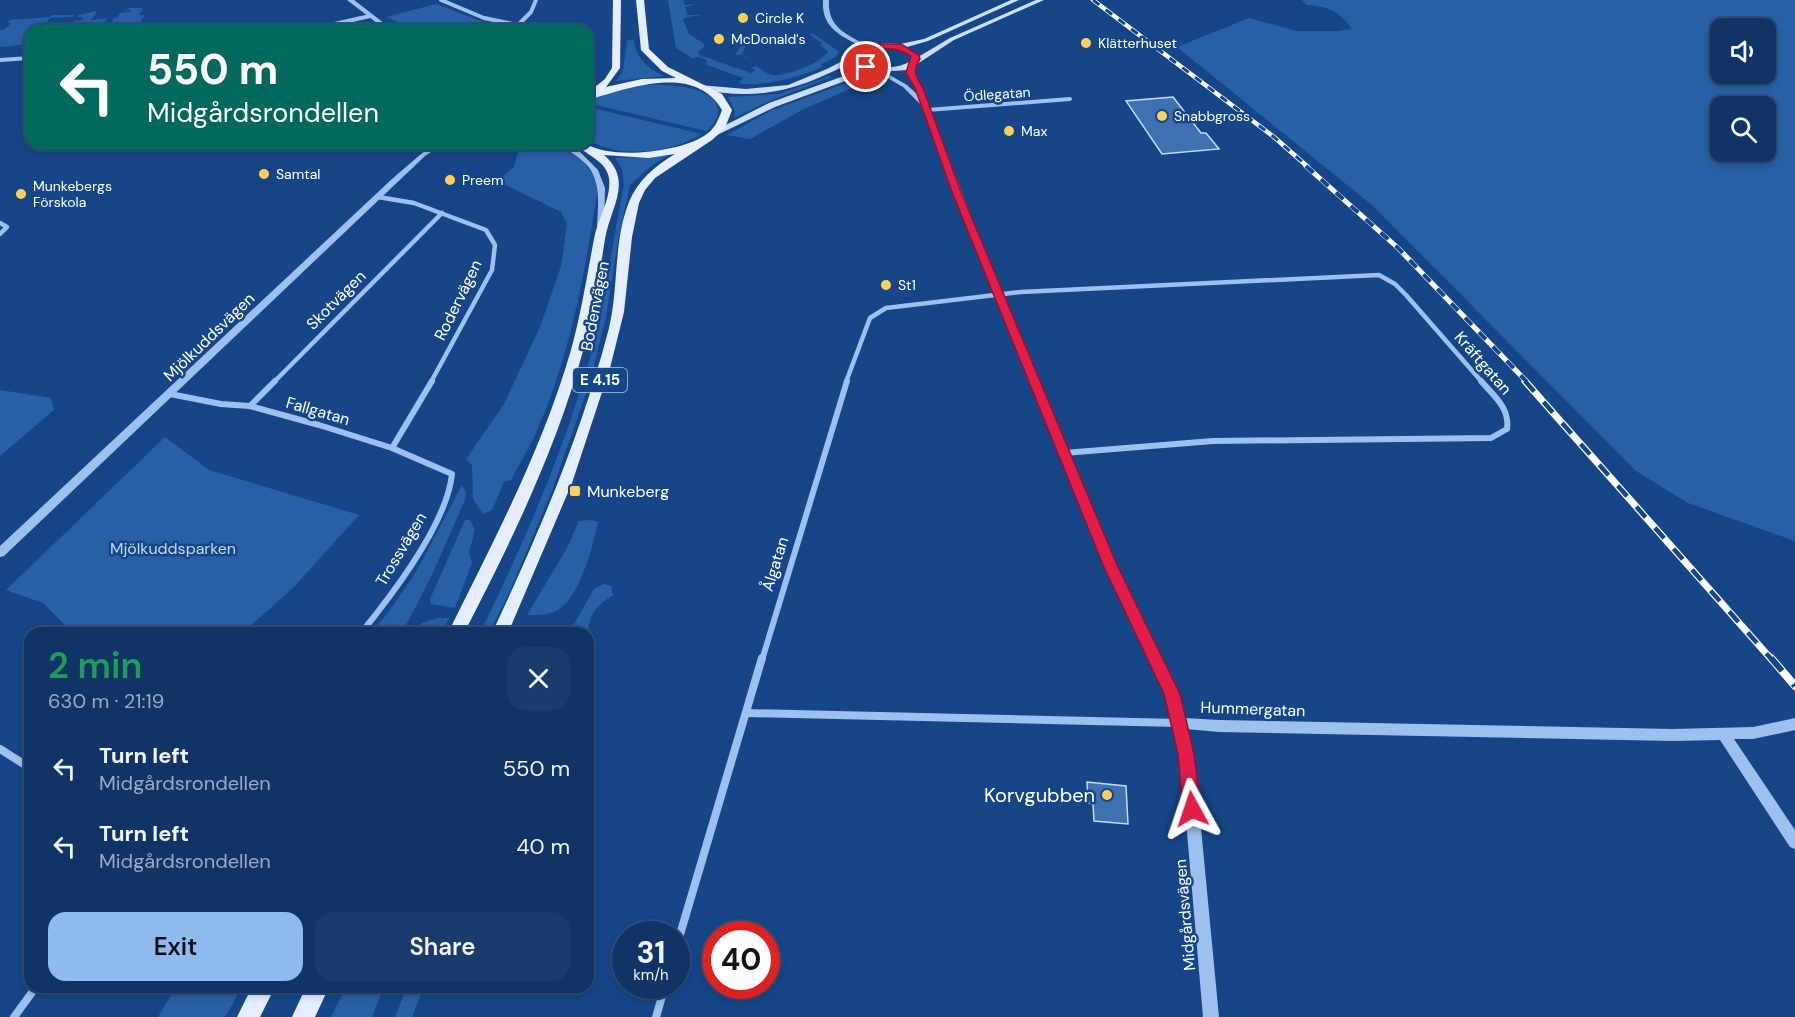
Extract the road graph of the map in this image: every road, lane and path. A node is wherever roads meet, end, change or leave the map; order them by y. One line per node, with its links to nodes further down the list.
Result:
1 (350, 0): 9 (street)
2 (441, 0): 12 (street)
3 (536, 0): 13 (street)
4 (617, 0): 22 (main road)
5 (640, 0): 21 (main road)
6 (826, 0): 15 (street)
7 (1016, 0): 14 (main road)
8 (1041, 0): 19 (main road)
9 (370, 16): 10 (street); 11 (street)
10 (335, 24)
11 (381, 24)
12 (513, 24)
13 (519, 24)
14 (901, 47): 15 (main road); 19 (main road)
15 (868, 48): 16 (main road)
16 (858, 56): 20 (main road); 21 (main road)
17 (24, 58): 18 (street)
18 (0, 60)
19 (914, 62): 20 (main road); 25 (street, Midgårdsvägen)
20 (874, 69): 25 (street, Midgårdsvägen); 26 (main road)
21 (699, 86): 23 (main road); 26 (main road)
22 (594, 93)
23 (594, 95)
24 (1070, 99): 25 (street, Ödlegatan)
25 (926, 108): 36 (street, Midgårdsvägen)
26 (705, 139): 30 (main road); 45 (main road, Bodenvägen / E 4.15)
27 (432, 150): 31 (street, Mjölkuddsvägen)
28 (572, 150): 34 (street)
29 (588, 150): 34 (main road, Bodenvägen)
30 (594, 150)
31 (378, 197): 32 (street, Rodervägen); 37 (street, Mjölkuddsvägen)
32 (442, 213): 38 (street, Skotvägen); 39 (street, Rodervägen)
33 (0, 223): 35 (street)
34 (601, 233): 44 (main road, Bodenvägen / E 4.15)
35 (0, 234)
36 (999, 294): 40 (street, Midgårdsvägen); 40 (street, Kräftgatan); 46 (street, Ålgatan)
37 (170, 394): 38 (street, Fallgatan); 42 (street, Mjölkuddsvägen)
38 (250, 406): 39 (street, Fallgatan)
39 (392, 448): 41 (street, Fallgatan)
40 (1065, 453): 47 (street, Midgårdsvägen)
41 (452, 474): 43 (street, Trossvägen)
42 (0, 553)
43 (366, 627)
44 (459, 627)
45 (503, 627)
46 (747, 713): 47 (street, Hummergatan); 53 (street, Ålgatan)
47 (1179, 723): 49 (street, Hummergatan); 62 (street, Midgårdsvägen)
48 (1795, 724): 49 (street, Hummergatan)
49 (1723, 734): 52 (street)
50 (0, 749): 51 (street)
51 (24, 764)
52 (1795, 842)
53 (684, 921)
54 (32, 993): 58 (street)
55 (261, 993): 59 (main road)
56 (315, 993): 60 (main road)
57 (661, 999): 61 (street)
58 (14, 1017)
59 (248, 1017)
60 (303, 1017)
61 (656, 1017)
62 (1211, 1017)

